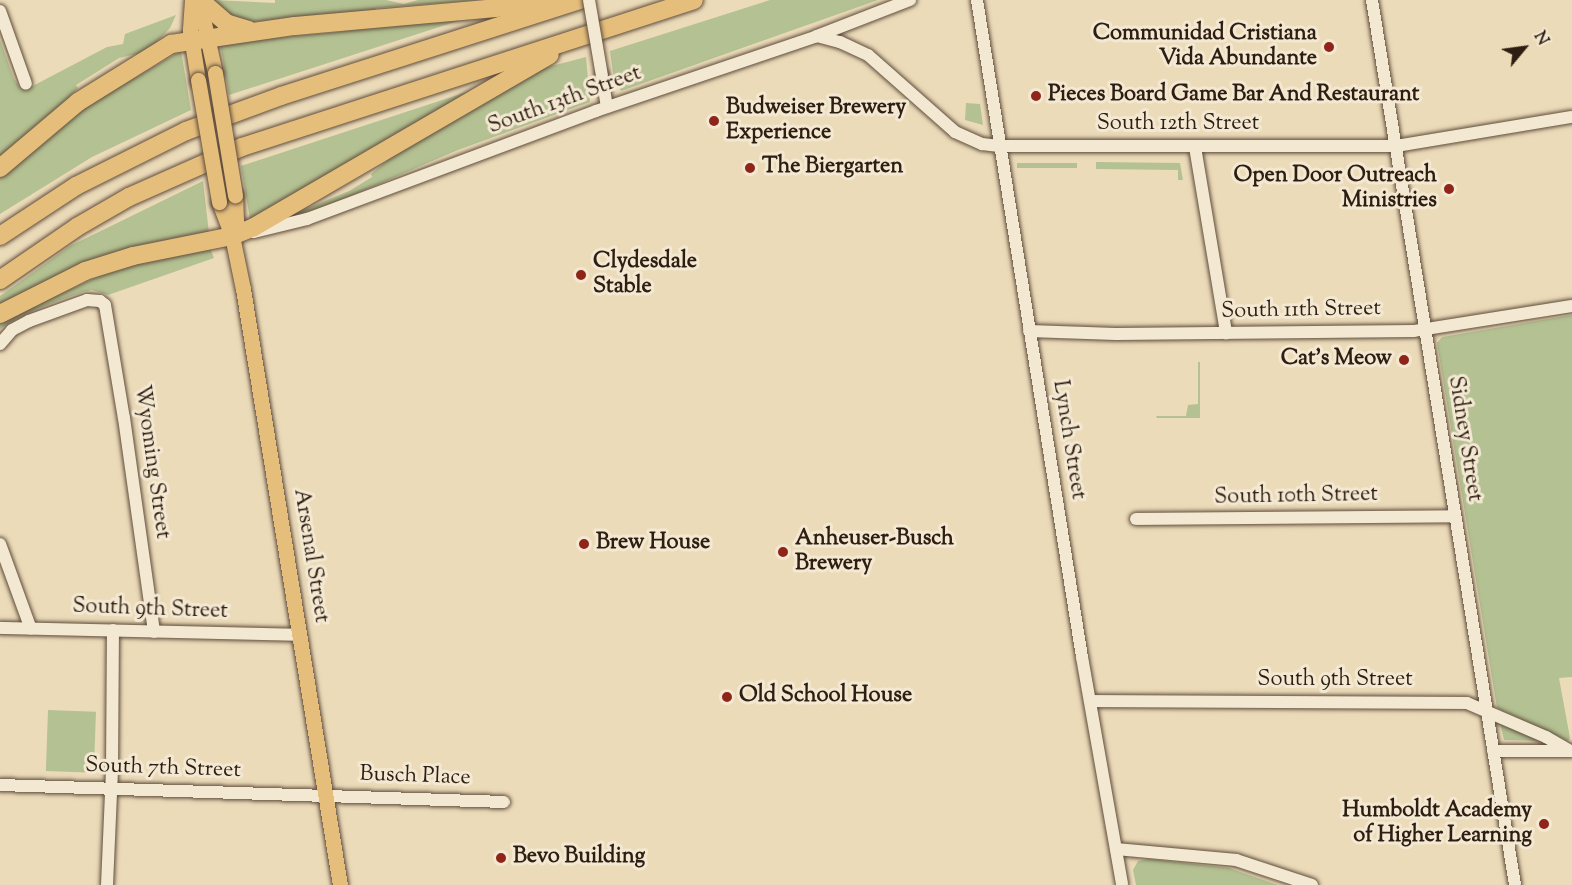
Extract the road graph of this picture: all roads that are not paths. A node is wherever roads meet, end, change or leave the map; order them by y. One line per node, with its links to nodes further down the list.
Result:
1 (192, 0): 12 (main road, Arsenal Street)
2 (199, 0): 9 (highway); 12 (main road, Arsenal Street)
3 (582, 0): 9 (highway); 14 (street, bridge); 20 (highway)
4 (694, 0): 11 (highway)
5 (910, 0): 10 (street, South 13th Street)
6 (977, 0): 16 (street, Lynch Street)
7 (1372, 0): 17 (street, Sidney Street)
8 (0, 11): 13 (street)
9 (254, 31): 12 (highway)
10 (817, 36): 14 (street, South 13th Street); 16 (street, South 12th Street)
11 (578, 38): 21 (highway); 22 (highway)
12 (200, 39): 19 (highway); 21 (main road, Arsenal Street, bridge); 21 (main road, Arsenal Street, bridge)
13 (26, 84)
14 (607, 107): 21 (street, South 13th Street)
15 (1572, 117): 17 (street, South 12th Street)
16 (999, 146): 18 (street, South 12th Street); 26 (street, Lynch Street)
17 (1396, 146): 18 (street, South 12th Street); 25 (street, Sidney Street)
18 (1195, 147): 27 (street)
19 (0, 168)
20 (0, 236)
21 (232, 236): 24 (highway); 36 (main road, Arsenal Street)
22 (0, 280)
23 (1572, 306): 25 (street, South 11th Street)
24 (0, 314)
25 (1425, 330): 27 (street, South 11th Street); 29 (street, Sidney Street)
26 (1029, 332): 27 (street, South 11th Street); 37 (street, Lynch Street)
27 (1227, 333)
28 (0, 344): 35 (street, Wyoming Street)
29 (1455, 516): 30 (street, South 10th Street); 38 (street, Sidney Street)
30 (1136, 519)
31 (0, 544): 33 (street)
32 (0, 628): 33 (street, South 9th Street)
33 (31, 629): 34 (street, South 9th Street)
34 (113, 630): 35 (street, South 9th Street); 42 (street)
35 (154, 632): 36 (street, South 9th Street)
36 (300, 635): 43 (main road, Arsenal Street)
37 (1090, 701): 38 (street, South 9th Street); 45 (street, Lynch Street)
38 (1487, 710): 39 (street, Sidney Street); 40 (street, South 9th Street)
39 (1493, 750): 40 (street, South 9th Street); 50 (street, Sidney Street)
40 (1571, 751)
41 (0, 785): 42 (street, South 7th Street)
42 (112, 791): 43 (street, South 7th Street); 46 (street)
43 (325, 794): 44 (street, Busch Place); 47 (main road, Arsenal Street)
44 (504, 802)
45 (1116, 849): 48 (street, Lynch Street); 49 (street)
46 (107, 885)
47 (340, 885)
48 (1122, 885)
49 (1312, 885)
50 (1515, 885)

